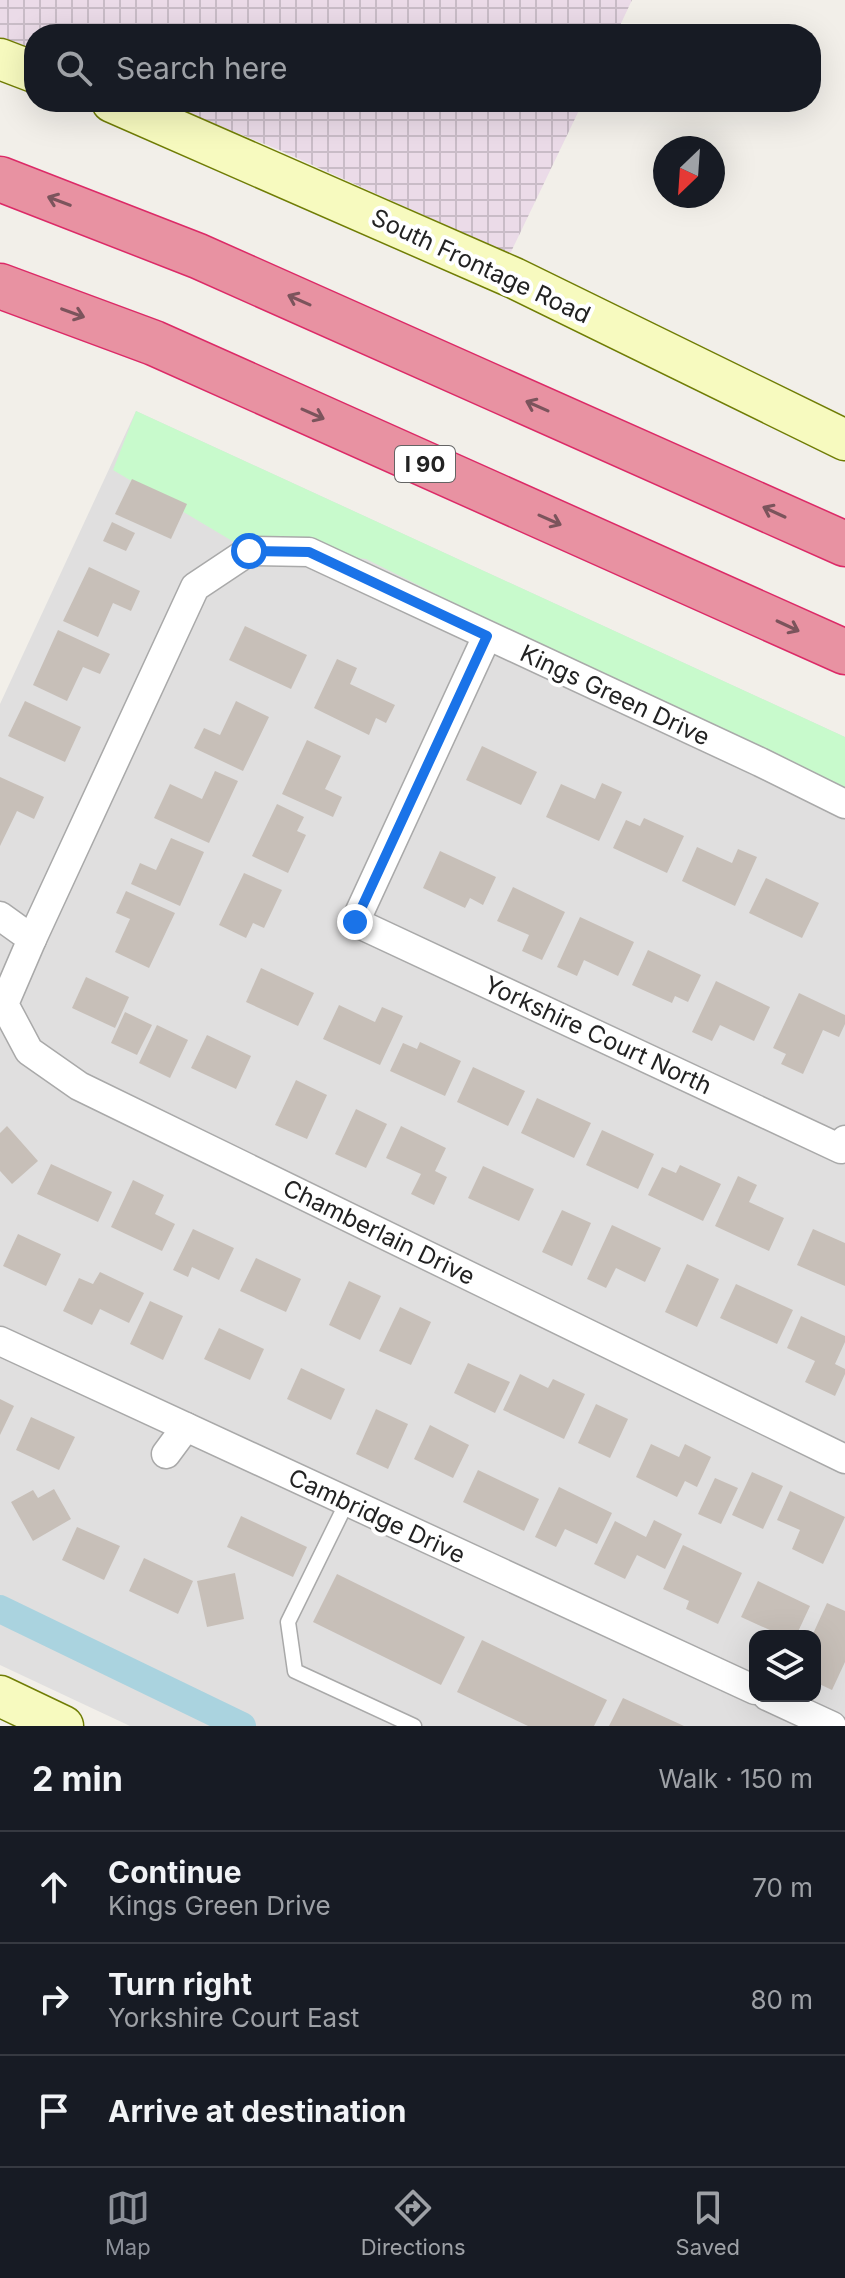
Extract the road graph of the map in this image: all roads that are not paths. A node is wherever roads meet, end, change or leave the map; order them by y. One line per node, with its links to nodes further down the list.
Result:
1 (0, 59): 2 (main road)
2 (24, 68)
3 (135, 112): 6 (main road, South Frontage Road)
4 (0, 179): 7 (highway, one-way to 4)
5 (0, 286): 10 (highway, I 90, one-way to 10)
6 (845, 440)
7 (845, 544)
8 (249, 551): 9 (street, Kings Green Drive); 13 (street, Chamberlain Drive)
9 (487, 636): 11 (street, Kings Green Drive); 14 (street, Yorkshire Court North)
10 (845, 652)
11 (845, 804)
12 (0, 916): 13 (street)
13 (32, 939): 18 (street, Chamberlain Drive)
14 (843, 1144)
15 (0, 1341): 16 (street, Cambridge Drive)
16 (186, 1427): 17 (street); 19 (street, Cambridge Drive)
17 (166, 1454)
18 (845, 1459)
19 (347, 1502): 20 (street, Cambridge Drive); 24 (lane)
20 (749, 1687)
21 (0, 1696): 23 (main road)
22 (780, 1702): 25 (street)
23 (63, 1726)
24 (414, 1726)
25 (832, 1726)

